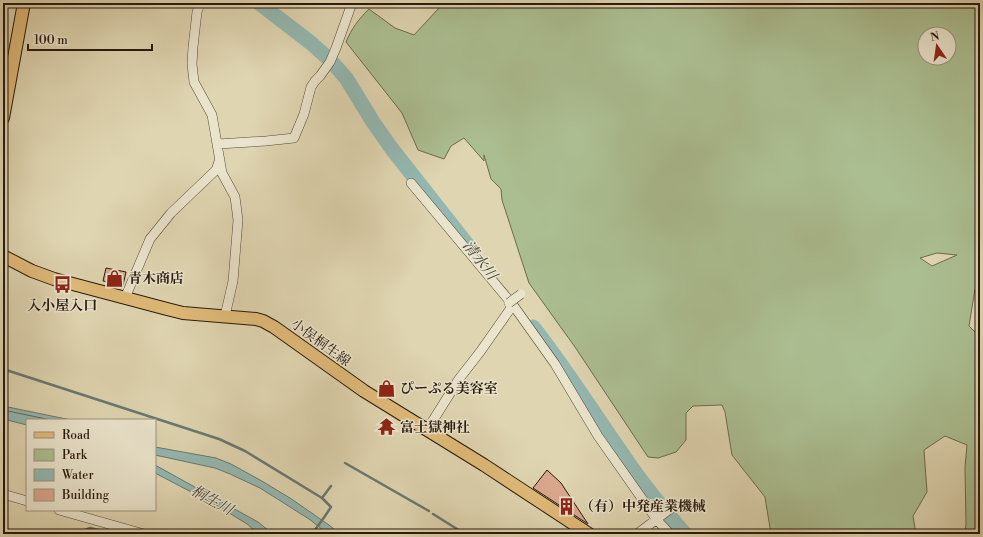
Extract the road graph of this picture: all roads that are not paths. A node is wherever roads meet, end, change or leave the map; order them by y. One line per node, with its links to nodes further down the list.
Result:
1 (24, 3): 4 (main road)
2 (200, 3): 5 (street)
3 (352, 3): 5 (street)
4 (3, 118)
5 (218, 144): 6 (street)
6 (220, 160): 10 (street); 12 (street)
7 (411, 183): 11 (street)
8 (3, 256): 10 (main road, 小俣桐生線)
9 (521, 294): 11 (street, bridge)
10 (125, 298): 12 (main road, 小俣桐生線)
11 (511, 304): 13 (street); 18 (street)
12 (225, 316): 13 (main road, 小俣桐生線)
13 (427, 430): 21 (main road, 小俣桐生線)
14 (3, 494): 15 (street)
15 (26, 501)
16 (670, 509): 18 (street)
17 (62, 511): 19 (street)
18 (658, 518): 22 (street); 23 (street)
19 (132, 532): 20 (street)
20 (144, 534)
21 (589, 534)
22 (637, 534)
23 (670, 534)

